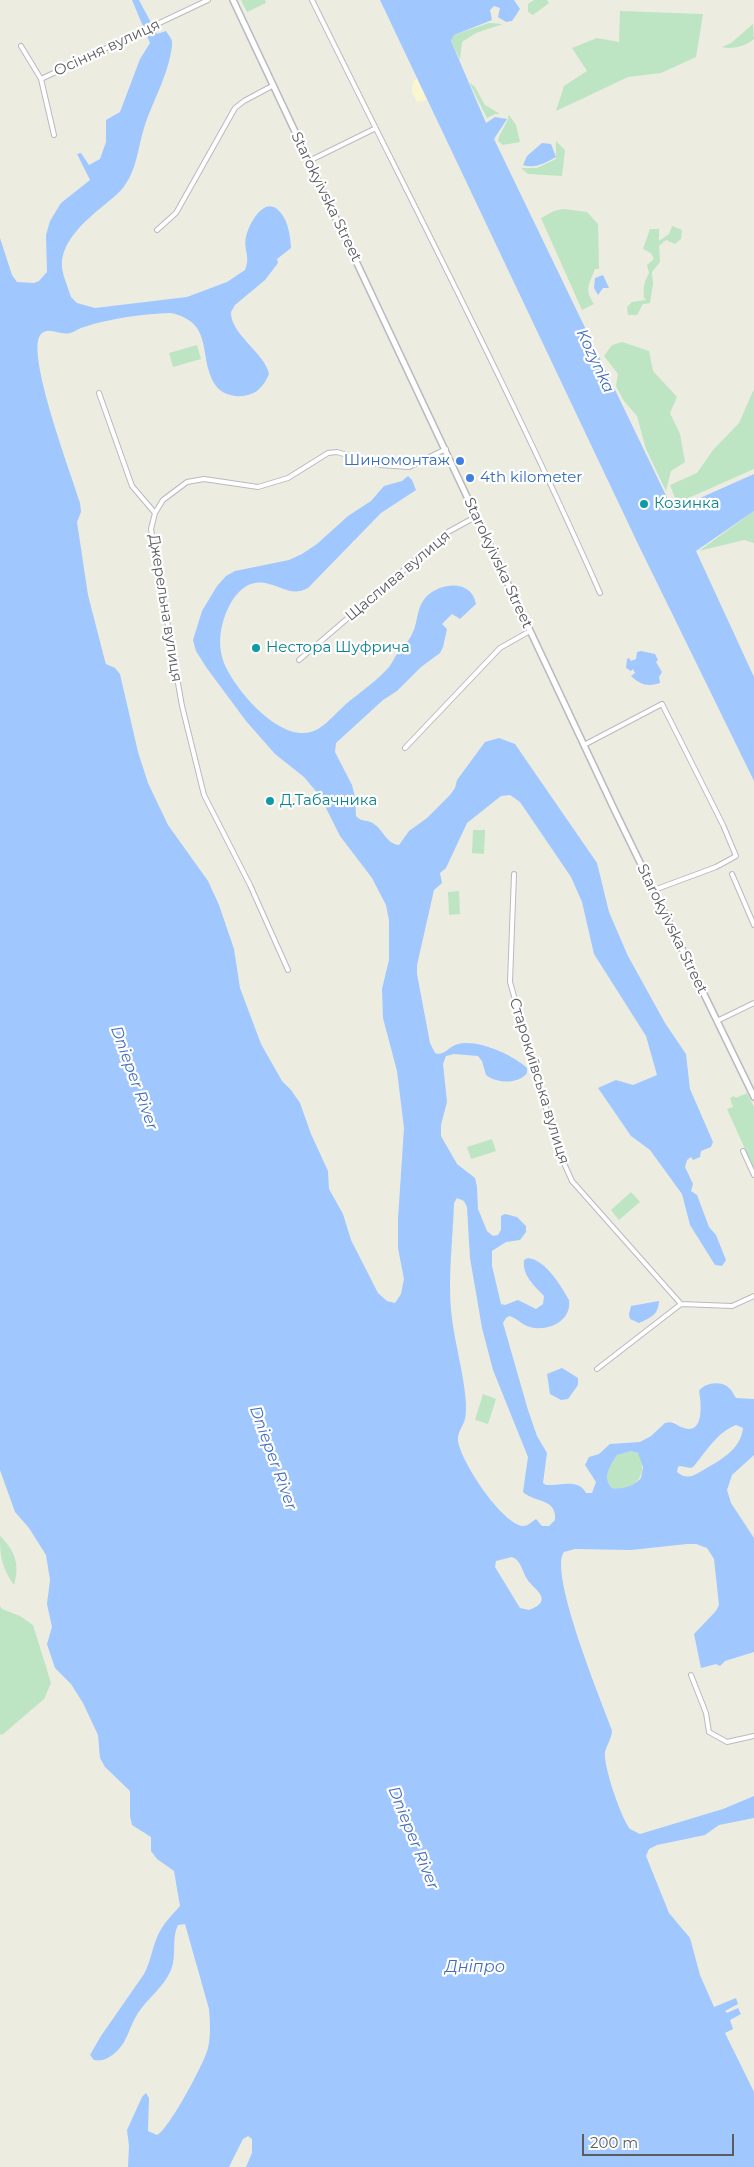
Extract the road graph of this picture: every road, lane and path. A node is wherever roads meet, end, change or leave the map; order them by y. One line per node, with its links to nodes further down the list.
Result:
1 (208, 0): 5 (street, Осіння вулиця)
2 (233, 0): 6 (street, Starokyivska Street)
3 (312, 0): 15 (street)
4 (20, 46): 5 (street, Осіння вулиця)
5 (41, 79): 8 (street)
6 (272, 86): 9 (street, Starokyivska Street); 10 (street)
7 (374, 129): 9 (street)
8 (54, 135)
9 (309, 161): 12 (street, Starokyivska Street)
10 (157, 230)
11 (99, 393): 13 (street)
12 (446, 449): 13 (street, Джерельна вулиця); 14 (street, Starokyivska Street)
13 (155, 513): 24 (street, Джерельна вулиця)
14 (477, 516): 16 (street, Starokyivska Street); 17 (street, Щаслива вулиця)
15 (600, 593)
16 (530, 632): 18 (street, Starokyivska Street); 19 (street)
17 (299, 660)
18 (584, 745): 22 (street, Starokyivska Street); 22 (street)
19 (405, 748)
20 (514, 874): 31 (street, Старокиївська вулиця)
21 (732, 874): 23 (street)
22 (654, 890): 26 (street, Starokyivska Street)
23 (754, 925)
24 (288, 970)
25 (754, 1003): 26 (street)
26 (717, 1021): 27 (street, Starokyivska Street)
27 (754, 1097)
28 (743, 1151): 29 (street)
29 (754, 1175)
30 (754, 1296): 31 (street)
31 (682, 1304): 32 (street)
32 (597, 1370)
33 (691, 1675): 34 (street)
34 (754, 1736)

